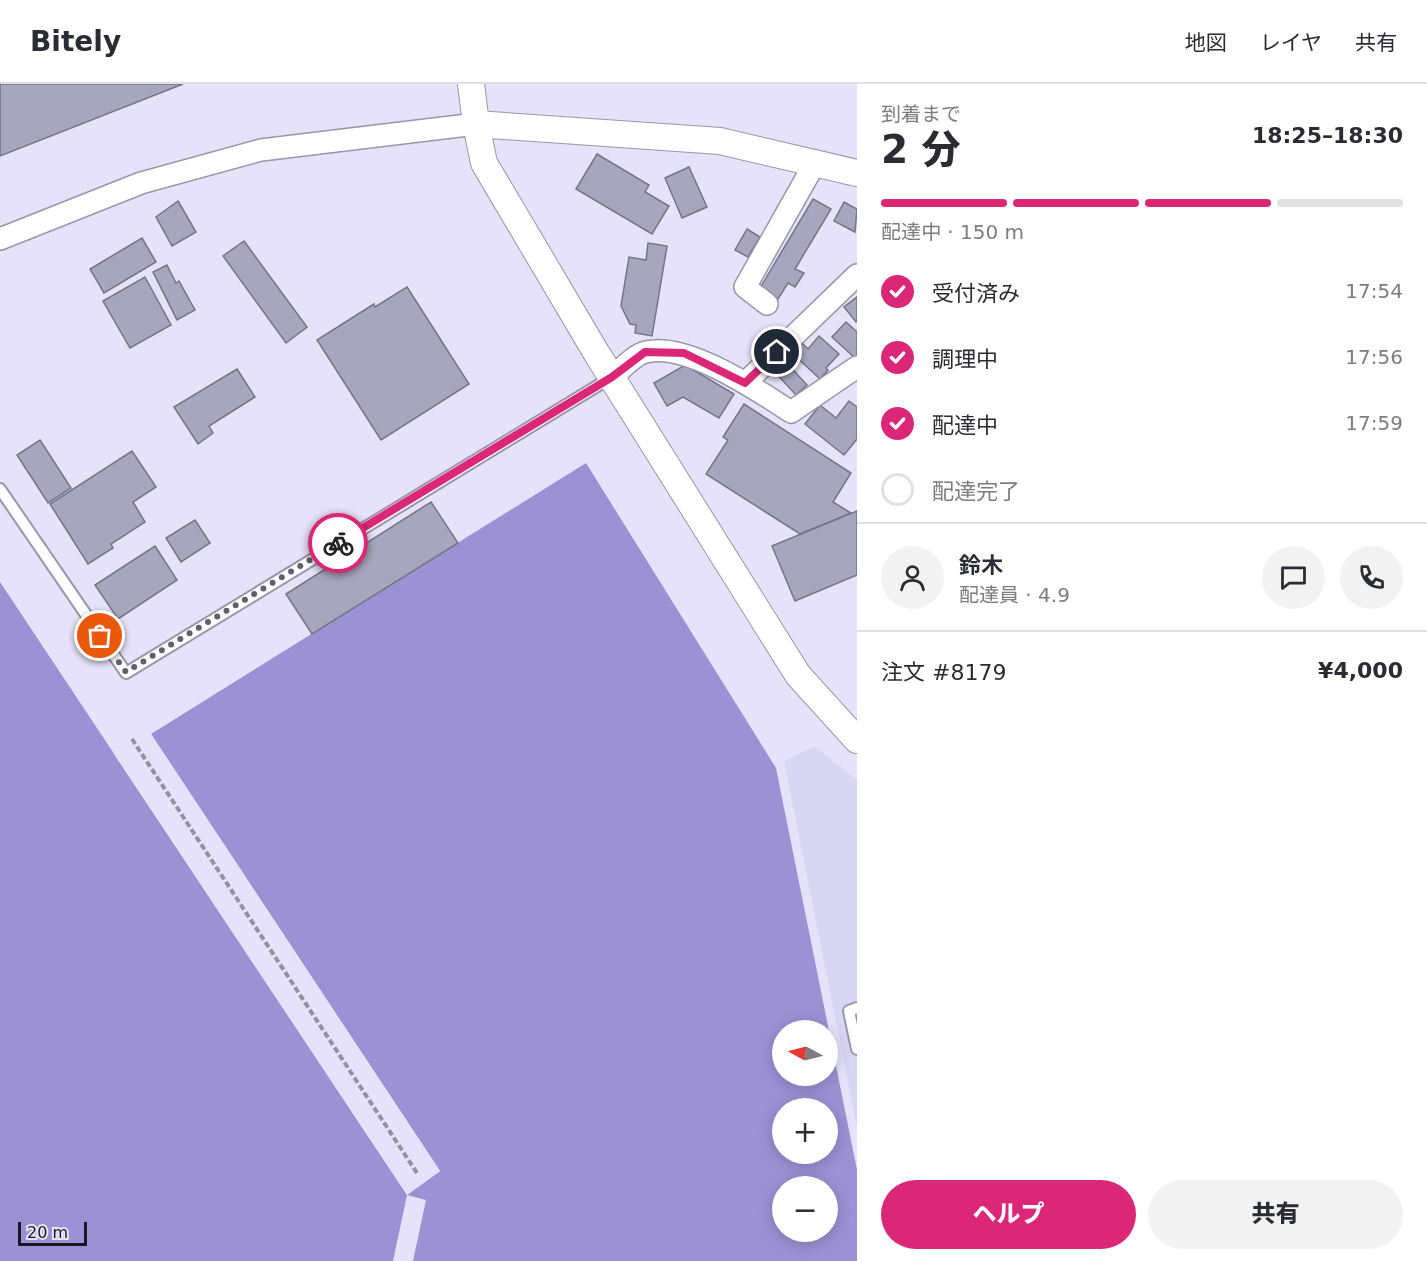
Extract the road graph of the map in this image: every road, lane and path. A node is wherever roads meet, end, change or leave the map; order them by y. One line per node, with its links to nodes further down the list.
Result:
1 (471, 84): 2 (street)
2 (476, 124): 3 (street); 5 (street); 9 (street)
3 (815, 164): 4 (street); 7 (street)
4 (857, 173)
5 (0, 239)
6 (857, 275): 10 (street)
7 (766, 304)
8 (857, 367): 10 (street)
9 (612, 377): 10 (street); 11 (lane); 13 (street)
10 (745, 383)
11 (0, 489)
12 (132, 739): 16 (path)
13 (857, 740)
14 (857, 1008): 15 (lane)
15 (857, 1049)
16 (417, 1173)

